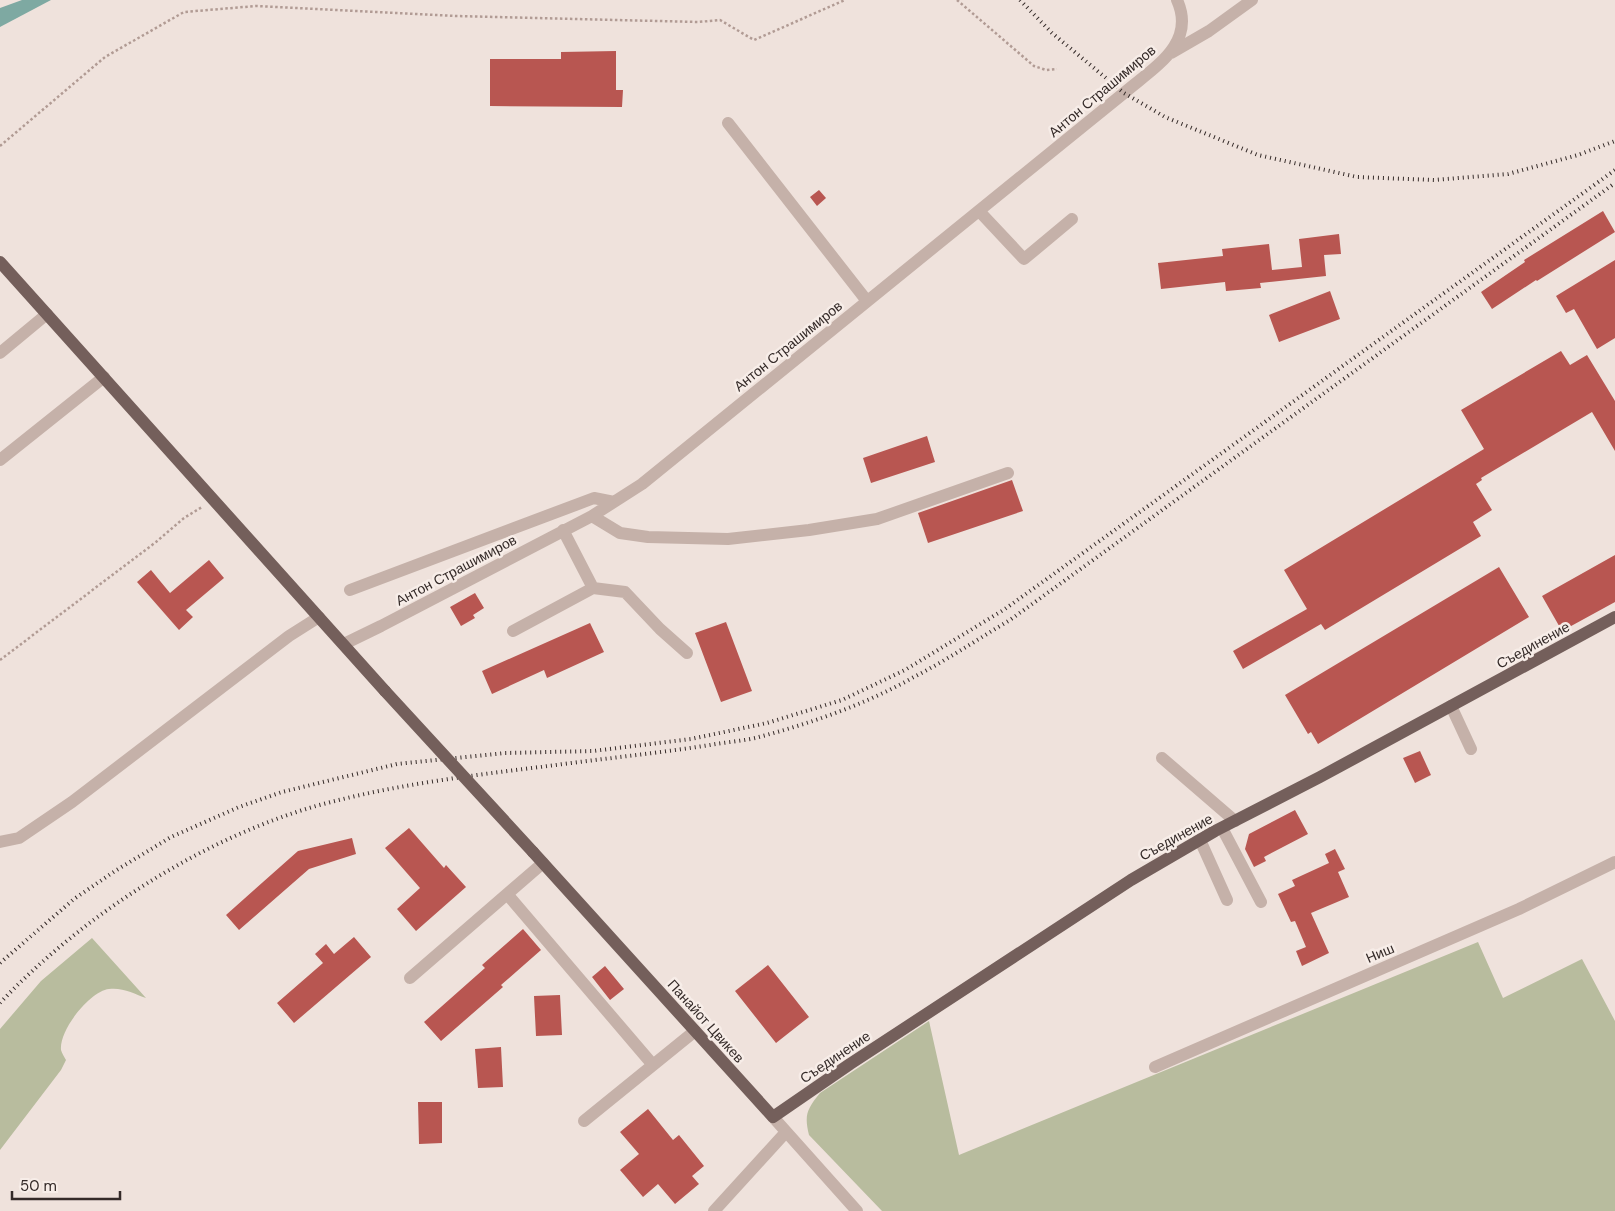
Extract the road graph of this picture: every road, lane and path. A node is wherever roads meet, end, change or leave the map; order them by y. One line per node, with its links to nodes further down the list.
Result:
1 (845, 0): 8 (path)
2 (956, 0): 6 (path)
3 (1177, 0): 5 (street, Антон Страшимиров)
4 (1252, 0): 5 (street)
5 (1169, 54): 9 (street, Антон Страшимиров)
6 (1057, 70)
7 (728, 123): 12 (street)
8 (0, 146)
9 (979, 211): 10 (street); 12 (street, Антон Страшимиров)
10 (1072, 219)
11 (0, 262): 13 (main road, Панайот Цвикев)
12 (867, 301): 19 (street, Антон Страшимиров)
13 (46, 314): 14 (street); 15 (main road, Панайот Цвикев)
14 (0, 353)
15 (104, 378): 16 (street); 18 (main road, Панайот Цвикев)
16 (0, 460)
17 (1008, 473): 20 (street)
18 (214, 500): 24 (main road, Панайот Цвикев); 29 (path)
19 (614, 502): 20 (street, Антон Страшимиров); 23 (street)
20 (592, 516): 21 (street, Антон Страшимиров)
21 (563, 530): 22 (street); 27 (street, Антон Страшимиров)
22 (593, 588): 26 (street); 28 (street)
23 (350, 590)
24 (319, 617): 27 (main road, Панайот Цвикев); 36 (street)
25 (1615, 617): 30 (main road, Съединение)
26 (512, 631)
27 (344, 644): 38 (main road, Панайот Цвикев, bridge)
28 (687, 653)
29 (0, 660)
30 (1451, 706): 31 (street); 33 (main road, Съединение)
31 (1471, 749)
32 (1162, 758): 33 (street)
33 (1236, 821): 34 (main road, Съединение)
34 (1222, 828): 35 (main road, Съединение); 41 (street)
35 (1200, 840): 40 (street); 46 (main road, Съединение)
36 (0, 842)
37 (1615, 862): 45 (street, Ниш)
38 (543, 863): 39 (street); 43 (main road, Панайот Цвикев)
39 (506, 894): 42 (street); 44 (street)
40 (1227, 900)
41 (1261, 902)
42 (410, 978)
43 (695, 1031): 44 (street); 46 (main road, Панайот Цвикев)
44 (654, 1065): 47 (street)
45 (1155, 1067)
46 (773, 1117): 48 (street, Панайот Цвикев)
47 (584, 1121)
48 (786, 1132): 49 (street); 50 (street, Панайот Цвикев)
49 (714, 1211)
50 (856, 1211)

